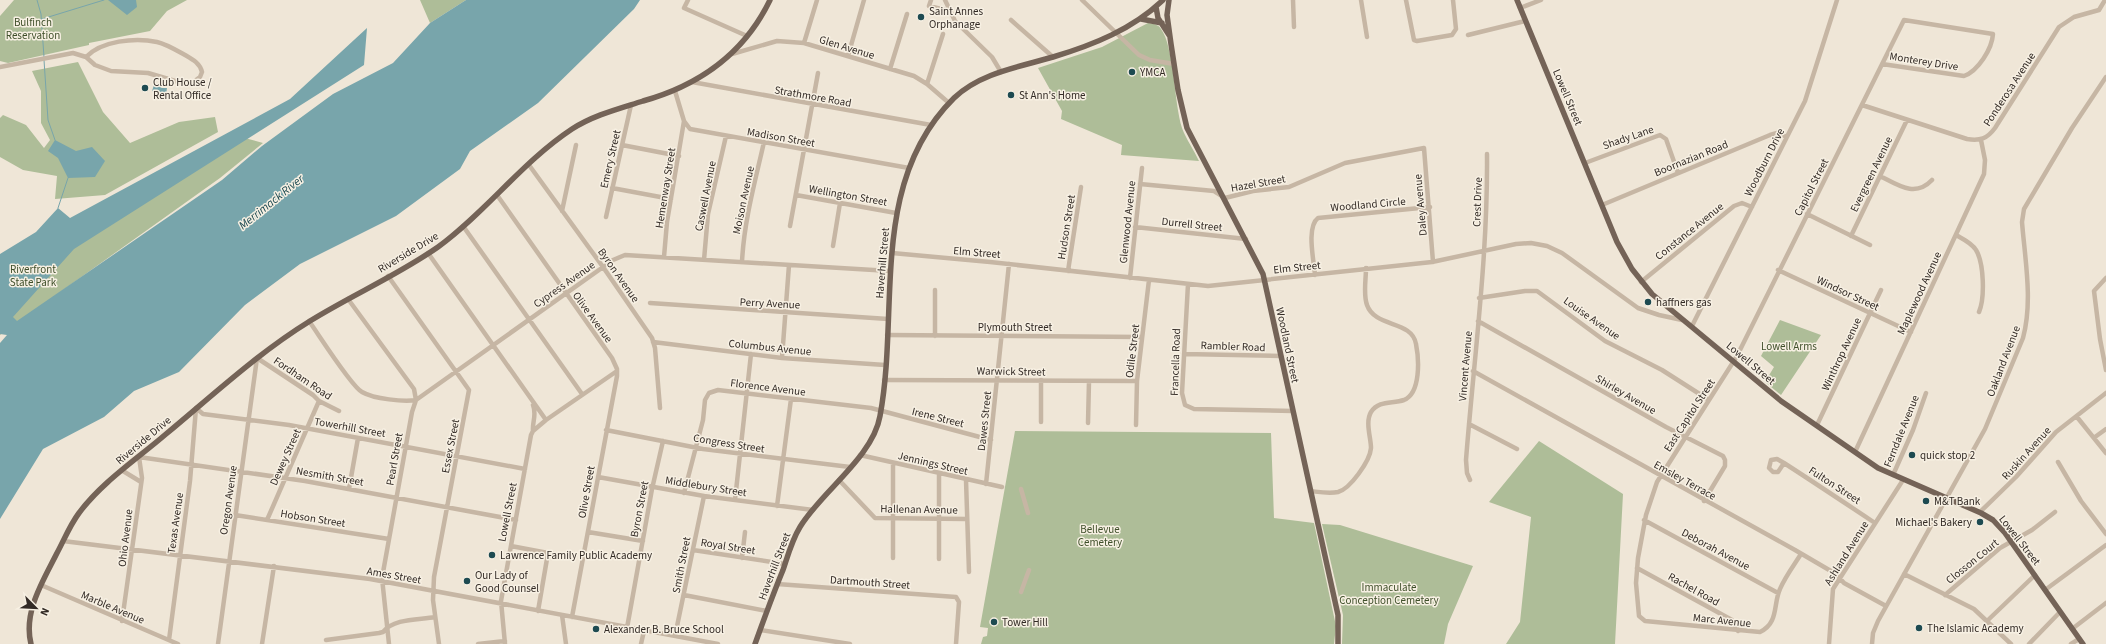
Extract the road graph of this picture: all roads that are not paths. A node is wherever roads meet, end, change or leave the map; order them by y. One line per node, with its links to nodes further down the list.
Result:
1 (688, 0): 32 (street)
2 (770, 0): 32 (main road, Riverside Drive)
3 (818, 0): 35 (street)
4 (864, 0): 37 (street)
5 (931, 0): 20 (street)
6 (945, 0): 20 (street)
7 (1082, 0): 30 (street)
8 (1163, 0): 18 (main road, Haverhill Street)
9 (1169, 0): 22 (main road, Woodland Street)
10 (1293, 0): 28 (street)
11 (1361, 0): 34 (street)
12 (1406, 0): 13 (street)
13 (1453, 0)
14 (1517, 0): 19 (main road, Lowell Street)
15 (1541, 0): 19 (street)
16 (1837, 0): 58 (street, Woodburn Drive)
17 (2105, 0): 59 (street, Ponderosa Avenue)
18 (1156, 7): 22 (main road); 23 (main road, Haverhill Street); 27 (main road, Woodland Street)
19 (1520, 8): 26 (main road, Lowell Street)
20 (950, 11): 44 (street)
21 (907, 14): 43 (street)
22 (1167, 15): 33 (main road, Woodland Street)
23 (1141, 19): 27 (main road); 30 (main road, Haverhill Street)
24 (1010, 20): 39 (street)
25 (1904, 20): 41 (street, Capitol Street); 41 (street, Monterey Drive)
26 (1525, 21): 31 (street); 67 (main road, Lowell Street)
27 (1162, 24): 33 (main road, Woodland Street)
28 (1294, 27)
29 (943, 34): 48 (street)
30 (1115, 34): 39 (main road, Haverhill Street); 40 (street)
31 (1468, 34)
32 (747, 36): 36 (main road, Riverside Drive)
33 (1170, 36): 40 (main road, Woodland Street)
34 (1367, 36)
35 (804, 43): 36 (street, Glen Avenue); 37 (street, Glen Avenue)
36 (732, 54): 47 (main road, Riverside Drive)
37 (848, 56): 43 (street, Glen Avenue)
38 (86, 57): 38 (street); 42 (street)
39 (1053, 57): 44 (main road, Haverhill Street)
40 (1174, 64): 79 (main road, Woodland Street)
41 (1882, 64): 53 (street, Capitol Street)
42 (0, 67)
43 (890, 69): 48 (street, Glen Avenue)
44 (1001, 72): 50 (main road, Haverhill Street)
45 (818, 73): 51 (street)
46 (2106, 76): 225 (street, Oakland Avenue)
47 (692, 82): 49 (main road, Riverside Drive); 51 (street, Strathmore Road)
48 (927, 84): 50 (street, Glen Avenue)
49 (675, 91): 52 (main road, Riverside Drive); 55 (street)
50 (949, 103): 56 (main road, Haverhill Street)
51 (812, 104): 56 (street, Strathmore Road); 64 (street)
52 (631, 105): 62 (street, Emery Street); 68 (main road, Riverside Drive)
53 (1862, 105): 54 (street, Ponderosa Avenue); 87 (street, Capitol Street)
54 (1907, 120): 59 (street, Ponderosa Avenue); 72 (street, Evergreen Avenue)
55 (684, 121): 57 (street, Madison Street); 66 (street, Hemenway Street)
56 (931, 125): 69 (main road, Haverhill Street)
57 (726, 136): 60 (street, Madison Street); 101 (street, Caswell Avenue)
58 (1787, 137): 71 (street, Boornazian Road); 84 (street, Woodburn Drive)
59 (1981, 140): 92 (street, Maplewood Avenue)
60 (764, 142): 64 (street, Madison Street); 102 (street, Moison Avenue)
61 (576, 145): 85 (street)
62 (622, 145): 66 (street); 76 (street, Emery Street)
63 (1424, 148): 79 (street, Hazel Street); 83 (street, Daley Avenue)
64 (804, 149): 69 (street, Madison Street); 77 (street)
65 (1486, 154): 97 (street, Crest Drive)
66 (679, 156): 80 (street, Hemenway Street)
67 (1585, 163): 71 (street, Shady Lane); 82 (main road, Lowell Street)
68 (529, 165): 78 (main road, Riverside Drive); 85 (street, Byron Avenue)
69 (909, 168): 86 (main road, Haverhill Street)
70 (1142, 168): 74 (street, Glenwood Avenue)
71 (1678, 173): 82 (street, Boornazian Road)
72 (1880, 176): 73 (street); 93 (street, Evergreen Avenue)
73 (1932, 180)
74 (1140, 184): 79 (street, Hazel Street); 91 (street, Glenwood Avenue)
75 (1081, 186): 110 (street, Hudson Street)
76 (612, 188): 80 (street); 88 (street, Emery Street)
77 (796, 195): 81 (street, Wellington Street); 90 (street)
78 (497, 196): 89 (main road, Riverside Drive); 121 (street, Olive Avenue)
79 (1225, 198): 94 (main road, Woodland Street)
80 (671, 199): 100 (street, Hemenway Street)
81 (840, 203): 86 (street, Wellington Street); 96 (street)
82 (1602, 205): 117 (main road, Lowell Street)
83 (1430, 207): 103 (street, Daley Avenue); 111 (street, Woodland Circle)
84 (1752, 207): 117 (street, Constance Avenue); 133 (street, Woodburn Drive)
85 (562, 211): 106 (street, Byron Avenue)
86 (896, 212): 99 (main road, Haverhill Street)
87 (1807, 214): 93 (street); 108 (street, Capitol Street)
88 (606, 217)
89 (463, 226): 98 (main road, Riverside Drive); 128 (street)
90 (790, 226)
91 (1136, 227): 94 (street, Durrell Street); 113 (street, Glenwood Avenue)
92 (1956, 235): 125 (street); 134 (street, Maplewood Avenue)
93 (1851, 236): 95 (street)
94 (1246, 239): 116 (main road, Woodland Street)
95 (1870, 245)
96 (833, 246)
97 (1483, 252): 103 (street, Elm Street); 122 (street, Vincent Avenue); 131 (street, Elm Street)
98 (428, 253): 112 (main road, Riverside Drive); 140 (street, Lowell Street)
99 (892, 253): 104 (street, Elm Street); 109 (main road, Haverhill Street)
100 (664, 257): 101 (street, Cypress Avenue); 106 (street, Cypress Avenue)
101 (704, 260): 102 (street, Cypress Avenue)
102 (742, 262): 105 (street, Cypress Avenue)
103 (1433, 262): 107 (street, Elm Street)
104 (1009, 264): 110 (street, Elm Street); 137 (street, Dawes Street)
105 (789, 265): 109 (street, Cypress Avenue); 126 (street)
106 (603, 267): 121 (street, Cypress Avenue); 139 (street, Byron Avenue)
107 (1366, 268): 111 (street, Elm Street); 221 (street)
108 (1778, 270): 127 (street, Windsor Street); 146 (street, Capitol Street)
109 (890, 271): 129 (main road, Haverhill Street)
110 (1068, 271): 113 (street, Elm Street)
111 (1315, 275): 116 (street, Elm Street)
112 (388, 276): 123 (main road, Riverside Drive); 151 (street, Essex Street)
113 (1130, 278): 115 (street, Elm Street)
114 (2106, 278): 148 (street)
115 (1149, 280): 118 (street, Elm Street); 138 (street, Odile Street)
116 (1264, 280): 118 (street, Elm Street); 143 (main road, Woodland Street)
117 (1641, 282): 131 (main road, Lowell Street)
118 (1188, 284): 142 (street, Francella Road)
119 (934, 290): 136 (street)
120 (1881, 290): 127 (street, Winthrop Avenue)
121 (565, 294): 128 (street, Cypress Avenue); 149 (street, Olive Avenue)
122 (1480, 298): 130 (street, Vincent Avenue); 164 (street, Louise Avenue)
123 (348, 299): 132 (main road, Riverside Drive); 162 (street)
124 (650, 303): 126 (street, Perry Avenue)
125 (1979, 312)
126 (786, 313): 129 (street, Perry Avenue); 145 (street)
127 (1870, 313): 134 (street, Windsor Street); 178 (street, Winthrop Avenue)
128 (529, 319): 140 (street, Cypress Avenue); 160 (street)
129 (888, 319): 135 (main road, Haverhill Street)
130 (1478, 320): 150 (street, Vincent Avenue); 183 (street, Shirley Avenue)
131 (1682, 320): 133 (main road, Lowell Street)
132 (309, 321): 144 (main road, Riverside Drive); 162 (street)
133 (1692, 326): 146 (main road, Lowell Street)
134 (1911, 332): 191 (street, Maplewood Avenue)
135 (887, 336): 136 (street, Plymouth Street); 147 (main road, Haverhill Street)
136 (935, 336): 137 (street, Plymouth Street)
137 (1001, 336): 138 (street, Plymouth Street); 153 (street, Dawes Street)
138 (1142, 336): 156 (street, Odile Street)
139 (653, 342): 141 (street, Columbus Avenue); 167 (street, Byron Avenue)
140 (493, 345): 151 (street, Cypress Avenue); 163 (street, Lowell Street)
141 (751, 354): 145 (street, Columbus Avenue); 157 (street)
142 (1184, 354): 143 (street, Rambler Road); 169 (street, Francella Road)
143 (1281, 356): 169 (main road, Woodland Street)
144 (258, 358): 165 (street, Fordham Road); 166 (main road, Riverside Drive); 172 (street, Oregon Avenue)
145 (782, 358): 147 (street, Columbus Avenue)
146 (1734, 361): 164 (street, East Capitol Street); 178 (main road, Lowell Street)
147 (885, 365): 152 (main road, Haverhill Street)
148 (2106, 370)
149 (617, 371): 160 (street); 181 (street, Olive Street)
150 (1473, 371): 176 (street, Vincent Avenue); 208 (street, Emsley Terrace)
151 (457, 372): 162 (street, Cypress Avenue); 195 (street, Essex Street)
152 (884, 380): 153 (street, Warwick Street); 170 (main road, Haverhill Street)
153 (997, 380): 154 (street, Warwick Street); 186 (street, Dawes Street)
154 (1041, 380): 155 (street, Warwick Street); 174 (street)
155 (1089, 381): 156 (street, Warwick Street); 175 (street)
156 (1137, 381): 177 (street, Odile Street)
157 (747, 393): 161 (street, Florence Avenue); 189 (street, Florence Avenue); 193 (street)
158 (1926, 393): 207 (street, Ferndale Avenue)
159 (2106, 393): 171 (street, Ruskin Avenue)
160 (582, 394): 173 (street)
161 (791, 399): 170 (street, Florence Avenue); 197 (street)
162 (416, 400): 188 (street, Pearl Street)
163 (531, 400): 173 (street, Lowell Street); 182 (street, Lowell Street)
164 (1709, 400): 183 (street, East Capitol Street)
165 (319, 401): 168 (street, Fordham Road); 179 (street, Dewey Street)
166 (196, 408): 172 (street, Towerhill Street); 196 (main road, Riverside Drive); 201 (street, Texas Avenue)
167 (660, 408)
168 (339, 411)
169 (1292, 411): 221 (main road, Woodland Street)
170 (881, 412): 186 (street, Irene Street); 194 (main road, Haverhill Street)
171 (2077, 417): 184 (street); 231 (street, Ruskin Avenue)
172 (248, 420): 179 (street, Towerhill Street); 205 (street, Oregon Avenue)
173 (546, 420): 182 (street)
174 (1041, 422)
175 (1088, 423)
176 (1469, 424): 190 (street); 213 (street, Vincent Avenue)
177 (1136, 425)
178 (1818, 425): 191 (main road, Lowell Street)
179 (308, 429): 185 (street, Towerhill Street); 209 (street, Dewey Street)
180 (2106, 429): 184 (street)
181 (606, 430): 187 (street, Congress Street); 210 (street, Olive Street)
182 (533, 431): 203 (street, Lowell Street)
183 (1685, 437): 208 (street, East Capitol Street); 227 (street, Shirley Avenue)
184 (2095, 437): 192 (street)
185 (358, 438): 188 (street, Towerhill Street); 219 (street)
186 (991, 440): 216 (street, Dawes Street)
187 (663, 441): 189 (street, Congress Street); 217 (street, Byron Street)
188 (406, 446): 195 (street, Towerhill Street); 224 (street, Pearl Street)
189 (696, 448): 193 (street, Congress Street); 222 (street)
190 (1517, 449)
191 (1855, 452): 207 (main road, Lowell Street)
192 (2106, 453)
193 (740, 454): 197 (street, Congress Street); 226 (street)
194 (860, 455): 199 (street, Jennings Street); 202 (main road, Haverhill Street)
195 (457, 456): 203 (street, Towerhill Street); 229 (street, Essex Street)
196 (139, 457): 201 (street, Nesmith Street); 204 (main road, Riverside Drive); 215 (street, Ohio Avenue)
197 (783, 460): 202 (street, Congress Street); 228 (street)
198 (2058, 462): 244 (street)
199 (893, 463): 206 (street, Jennings Street); 235 (street)
200 (1784, 463): 241 (street, Fulton Street)
201 (192, 464): 205 (street, Nesmith Street); 255 (street, Texas Avenue)
202 (850, 467): 211 (main road, Haverhill Street)
203 (525, 469): 239 (street, Lowell Street)
204 (123, 471): 215 (street); 246 (main road, Riverside Drive)
205 (241, 471): 209 (street, Nesmith Street); 234 (street, Oregon Avenue)
206 (938, 473): 212 (street, Jennings Street); 236 (street)
207 (1893, 475): 214 (main road, Lowell Street)
208 (1660, 476): 227 (street, Emsley Terrace); 240 (street, East Capitol Street)
209 (286, 478): 219 (street, Nesmith Street); 238 (street, Dewey Street)
210 (598, 478): 217 (street, Middlebury Street); 242 (street, Olive Street)
211 (839, 480): 230 (main road, Haverhill Street); 235 (street, Hallenan Avenue)
212 (966, 480): 216 (street, Jennings Street); 237 (street)
213 (1470, 480)
214 (1903, 480): 225 (main road, Lowell Street); 241 (street, Ashland Avenue)
215 (141, 482): 251 (street, Ohio Avenue)
216 (986, 484): 218 (street, Jennings Street)
217 (652, 487): 222 (street, Middlebury Street); 247 (street, Byron Street)
218 (1002, 487)
219 (349, 489): 224 (street, Nesmith Street)
220 (1021, 489): 233 (street)
221 (1310, 491): 314 (main road, Woodland Street)
222 (684, 493): 223 (street, Middlebury Street)
223 (704, 496): 226 (street, Middlebury Street); 252 (street, Smith Street)
224 (396, 498): 229 (street, Nesmith Street); 245 (street, Pearl Street)
225 (1945, 498): 231 (main road, Lowell Street); 266 (street, Oakland Avenue)
226 (735, 500): 228 (street, Middlebury Street)
227 (1704, 501): 254 (street, Emsley Terrace)
228 (777, 506): 230 (street, Middlebury Street)
229 (446, 507): 239 (street, Nesmith Street); 273 (street, Essex Street)
230 (813, 510): 261 (main road, Haverhill Street)
231 (1980, 512): 248 (main road, Lowell Street)
232 (2055, 512): 248 (street, Closson Court)
233 (1028, 514)
234 (235, 515): 238 (street, Hobson Street); 260 (street, Oregon Avenue)
235 (893, 519): 236 (street, Hallenan Avenue); 258 (street)
236 (939, 519): 237 (street, Hallenan Avenue); 259 (street)
237 (967, 519): 265 (street)
238 (268, 520): 245 (street, Hobson Street)
239 (516, 520): 250 (street, Lowell Street)
240 (1644, 520): 263 (street, East Capitol Street); 275 (street, Deborah Avenue)
241 (1875, 522): 268 (street, Ashland Avenue)
242 (588, 532): 247 (street); 286 (street, Olive Street)
243 (745, 532): 257 (street)
244 (2106, 534)
245 (389, 539): 269 (street, Pearl Street)
246 (63, 541): 251 (street, Ames Street); 271 (main road, Riverside Drive)
247 (642, 541): 291 (street, Byron Street)
248 (2012, 543): 267 (main road, Lowell Street); 277 (street, Closson Court)
249 (2106, 545): 272 (street)
250 (511, 546): 253 (street); 278 (street, Lowell Street)
251 (132, 549): 255 (street, Ames Street); 289 (street, Ohio Avenue)
252 (693, 550): 257 (street, Royal Street); 276 (street, Smith Street)
253 (548, 553): 256 (street); 281 (street)
254 (1801, 554): 268 (street, Emsley Terrace); 275 (street, Marc Avenue)
255 (180, 555): 260 (street, Ames Street); 297 (street, Texas Avenue)
256 (559, 555)
257 (742, 558): 261 (street, Royal Street)
258 (893, 558)
259 (939, 559)
260 (229, 561): 262 (street, Ames Street); 303 (street, Oregon Avenue)
261 (785, 564): 270 (main road, Haverhill Street)
262 (274, 566): 269 (street, Ames Street); 304 (street)
263 (1637, 568): 287 (street, East Capitol Street); 295 (street, Rachel Road)
264 (1029, 570): 274 (street)
265 (969, 572)
266 (1904, 574): 277 (street); 280 (street, Oakland Avenue)
267 (2035, 575): 272 (main road, Lowell Street); 288 (street)
268 (1840, 579): 280 (street, Emsley Terrace); 315 (street, Ashland Avenue)
269 (382, 582): 273 (street, Ames Street); 290 (street, Pearl Street)
270 (777, 584): 282 (main road, Haverhill Street); 313 (street, Dartmouth Street)
271 (41, 585): 289 (street, Marble Avenue); 301 (main road, Riverside Drive)
272 (2044, 590): 283 (main road, Lowell Street)
273 (432, 591): 278 (street, Ames Street); 285 (street, Essex Street)
274 (1021, 592)
275 (1778, 593): 295 (street, Marc Avenue)
276 (684, 595): 282 (street); 296 (street, Smith Street)
277 (1945, 595): 288 (street)
278 (501, 604): 281 (street, Ames Street); 300 (street, Lowell Street)
279 (2106, 604): 292 (street)
280 (1886, 606): 316 (street, Oakland Avenue)
281 (538, 611): 284 (street, Ames Street)
282 (767, 611): 293 (main road, Haverhill Street)
283 (2060, 612): 292 (main road, Lowell Street); 318 (street)
284 (562, 615): 286 (street, Ames Street); 308 (street)
285 (435, 617): 290 (street); 306 (street, Essex Street)
286 (572, 617): 291 (street, Ames Street)
287 (1640, 618): 295 (street, Marc Avenue)
288 (1987, 620): 317 (street)
289 (122, 621): 297 (street, Marble Avenue)
290 (387, 627): 298 (street); 305 (street, Pearl Street)
291 (627, 628): 294 (street, Ames Street)
292 (2072, 629): 299 (main road, Lowell Street)
293 (760, 630): 311 (main road, Haverhill Street); 312 (street)
294 (644, 631): 296 (street, Ames Street); 309 (street)
295 (1738, 631)
296 (675, 636): 310 (street, Ames Street)
297 (169, 640): 302 (street, Marble Avenue)
298 (326, 640)
299 (2081, 641): 319 (street)
300 (505, 642): 307 (street)
301 (31, 644)
302 (178, 644)
303 (218, 644)
304 (262, 644)
305 (389, 644)
306 (439, 644)
307 (478, 644)
308 (566, 644)
309 (641, 644)
310 (718, 644)
311 (755, 644)
312 (850, 644)
313 (956, 644)
314 (1338, 644)
315 (1829, 644)
316 (1872, 644)
317 (2011, 644)
318 (2030, 644)
319 (2071, 644)

